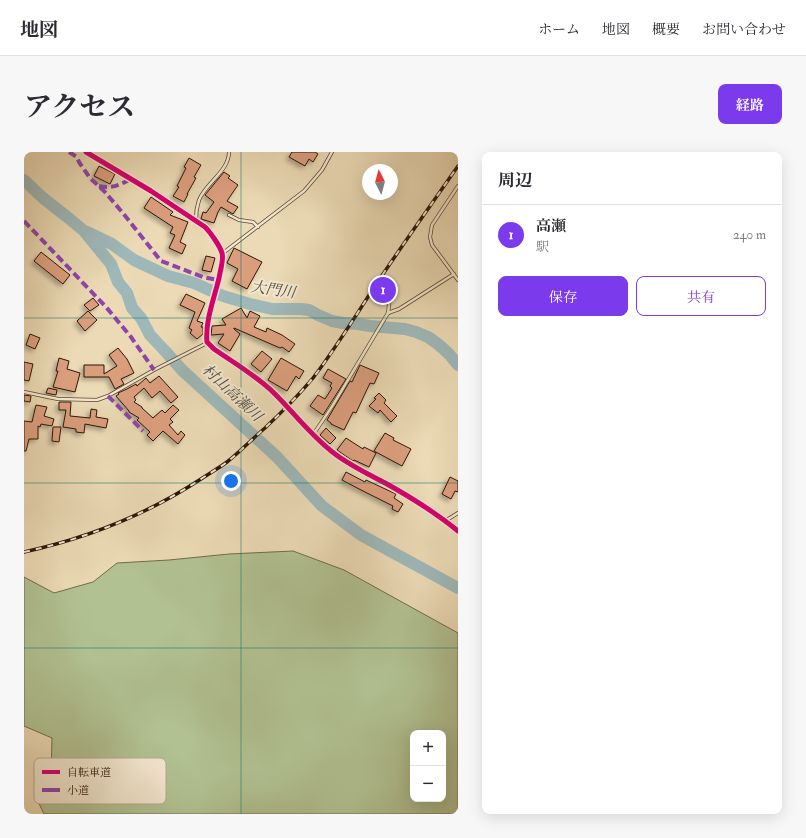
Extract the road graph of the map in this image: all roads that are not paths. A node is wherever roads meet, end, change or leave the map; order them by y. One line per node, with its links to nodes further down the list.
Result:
1 (86, 152): 6 (street)
2 (230, 152): 6 (lane)
3 (332, 152): 7 (lane)
4 (458, 186): 9 (lane)
5 (228, 214): 7 (lane)
6 (196, 222): 8 (street)
7 (258, 227): 8 (lane)
8 (222, 254): 13 (street)
9 (454, 274): 10 (lane); 12 (lane)
10 (458, 280)
11 (387, 296): 12 (lane)
12 (388, 313): 15 (lane)
13 (207, 342): 14 (lane); 15 (street)
14 (24, 392)
15 (313, 435): 17 (street)
16 (458, 513): 17 (lane)
17 (445, 521): 18 (street)
18 (458, 531)

